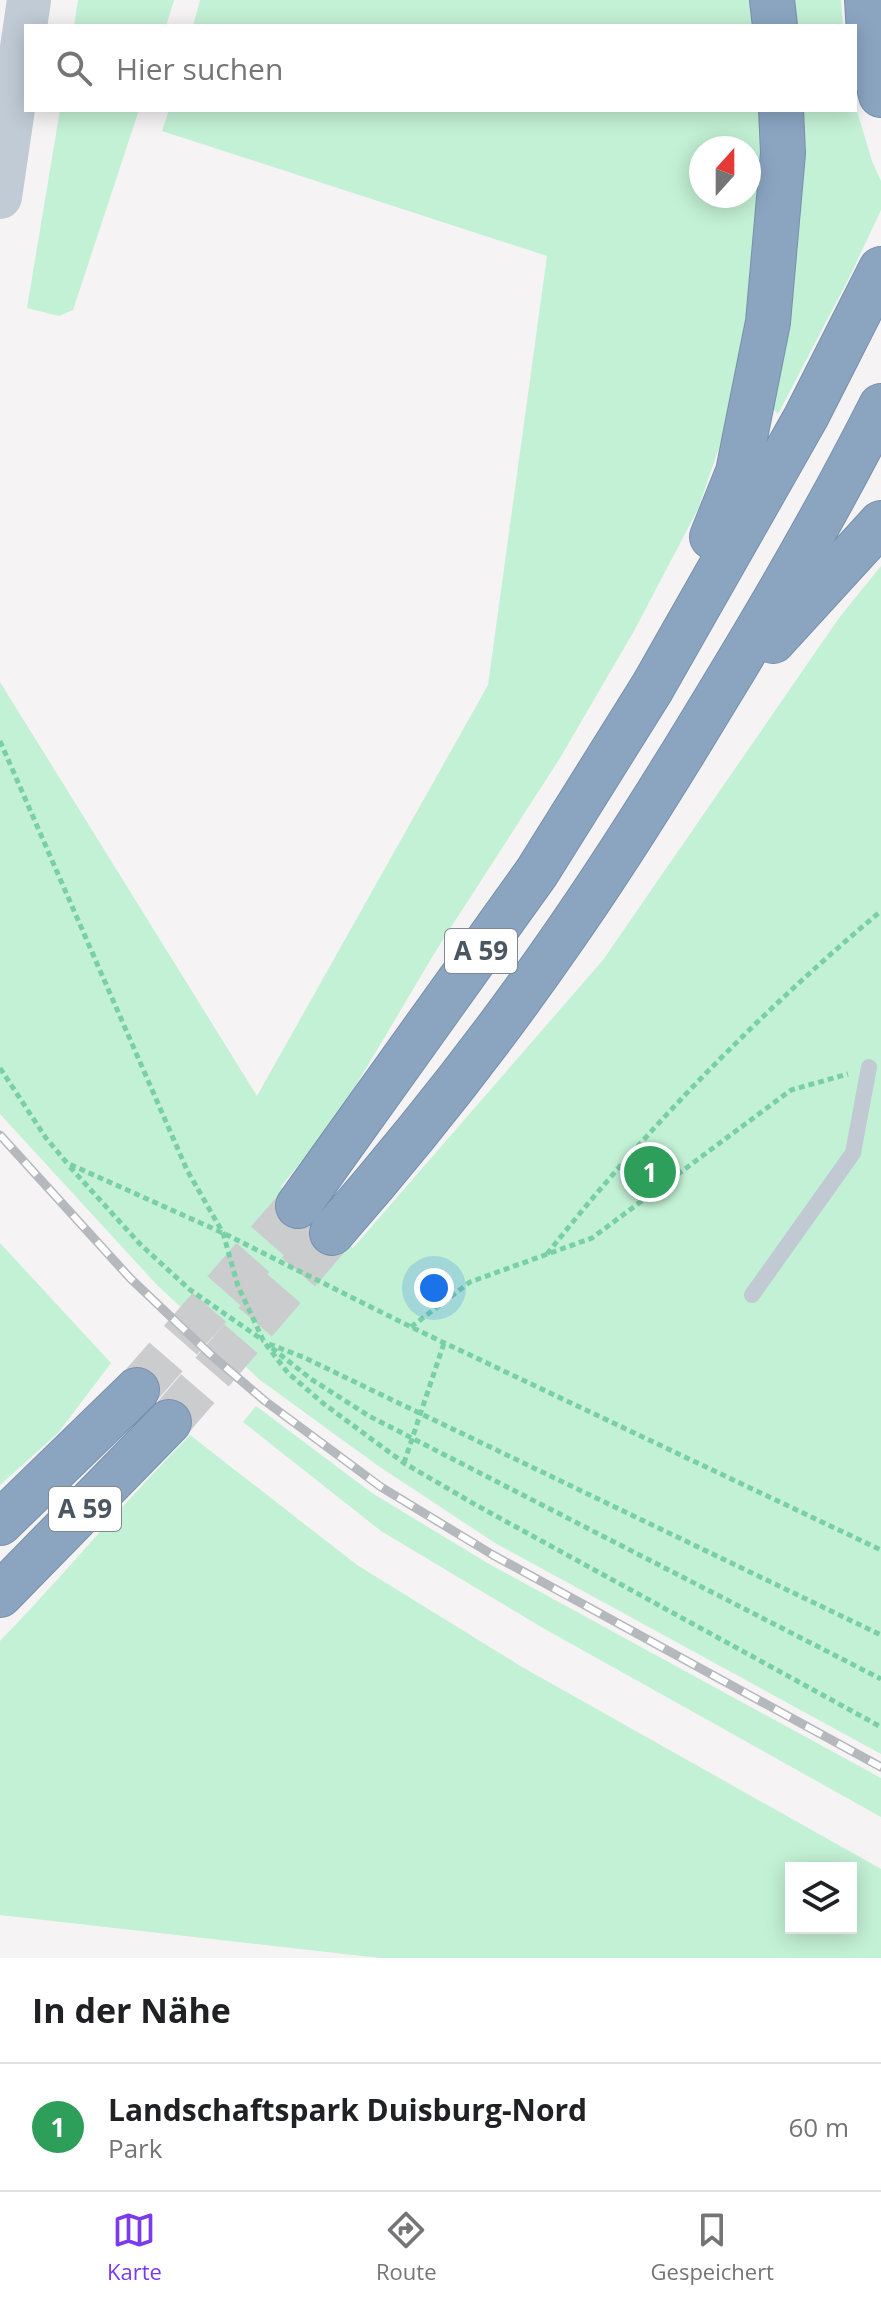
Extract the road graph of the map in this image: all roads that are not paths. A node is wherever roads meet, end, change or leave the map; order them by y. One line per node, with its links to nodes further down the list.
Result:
1 (29, 0): 4 (street)
2 (772, 0): 5 (highway)
3 (867, 0): 7 (highway)
4 (25, 24)
5 (775, 24)
6 (24, 34): 9 (street)
7 (881, 95)
8 (781, 112): 13 (highway)
9 (0, 197)
10 (881, 269): 13 (highway, A 59)
11 (881, 406): 14 (highway, A 59)
12 (881, 523): 14 (highway)
13 (652, 688): 16 (highway, A 59)
14 (700, 724): 17 (highway, A 59)
15 (869, 1067): 18 (lane)
16 (298, 1206)
17 (332, 1233)
18 (752, 1295)
19 (137, 1390): 21 (highway, A 59)
20 (169, 1422): 22 (highway, A 59)
21 (0, 1523)
22 (0, 1595)

